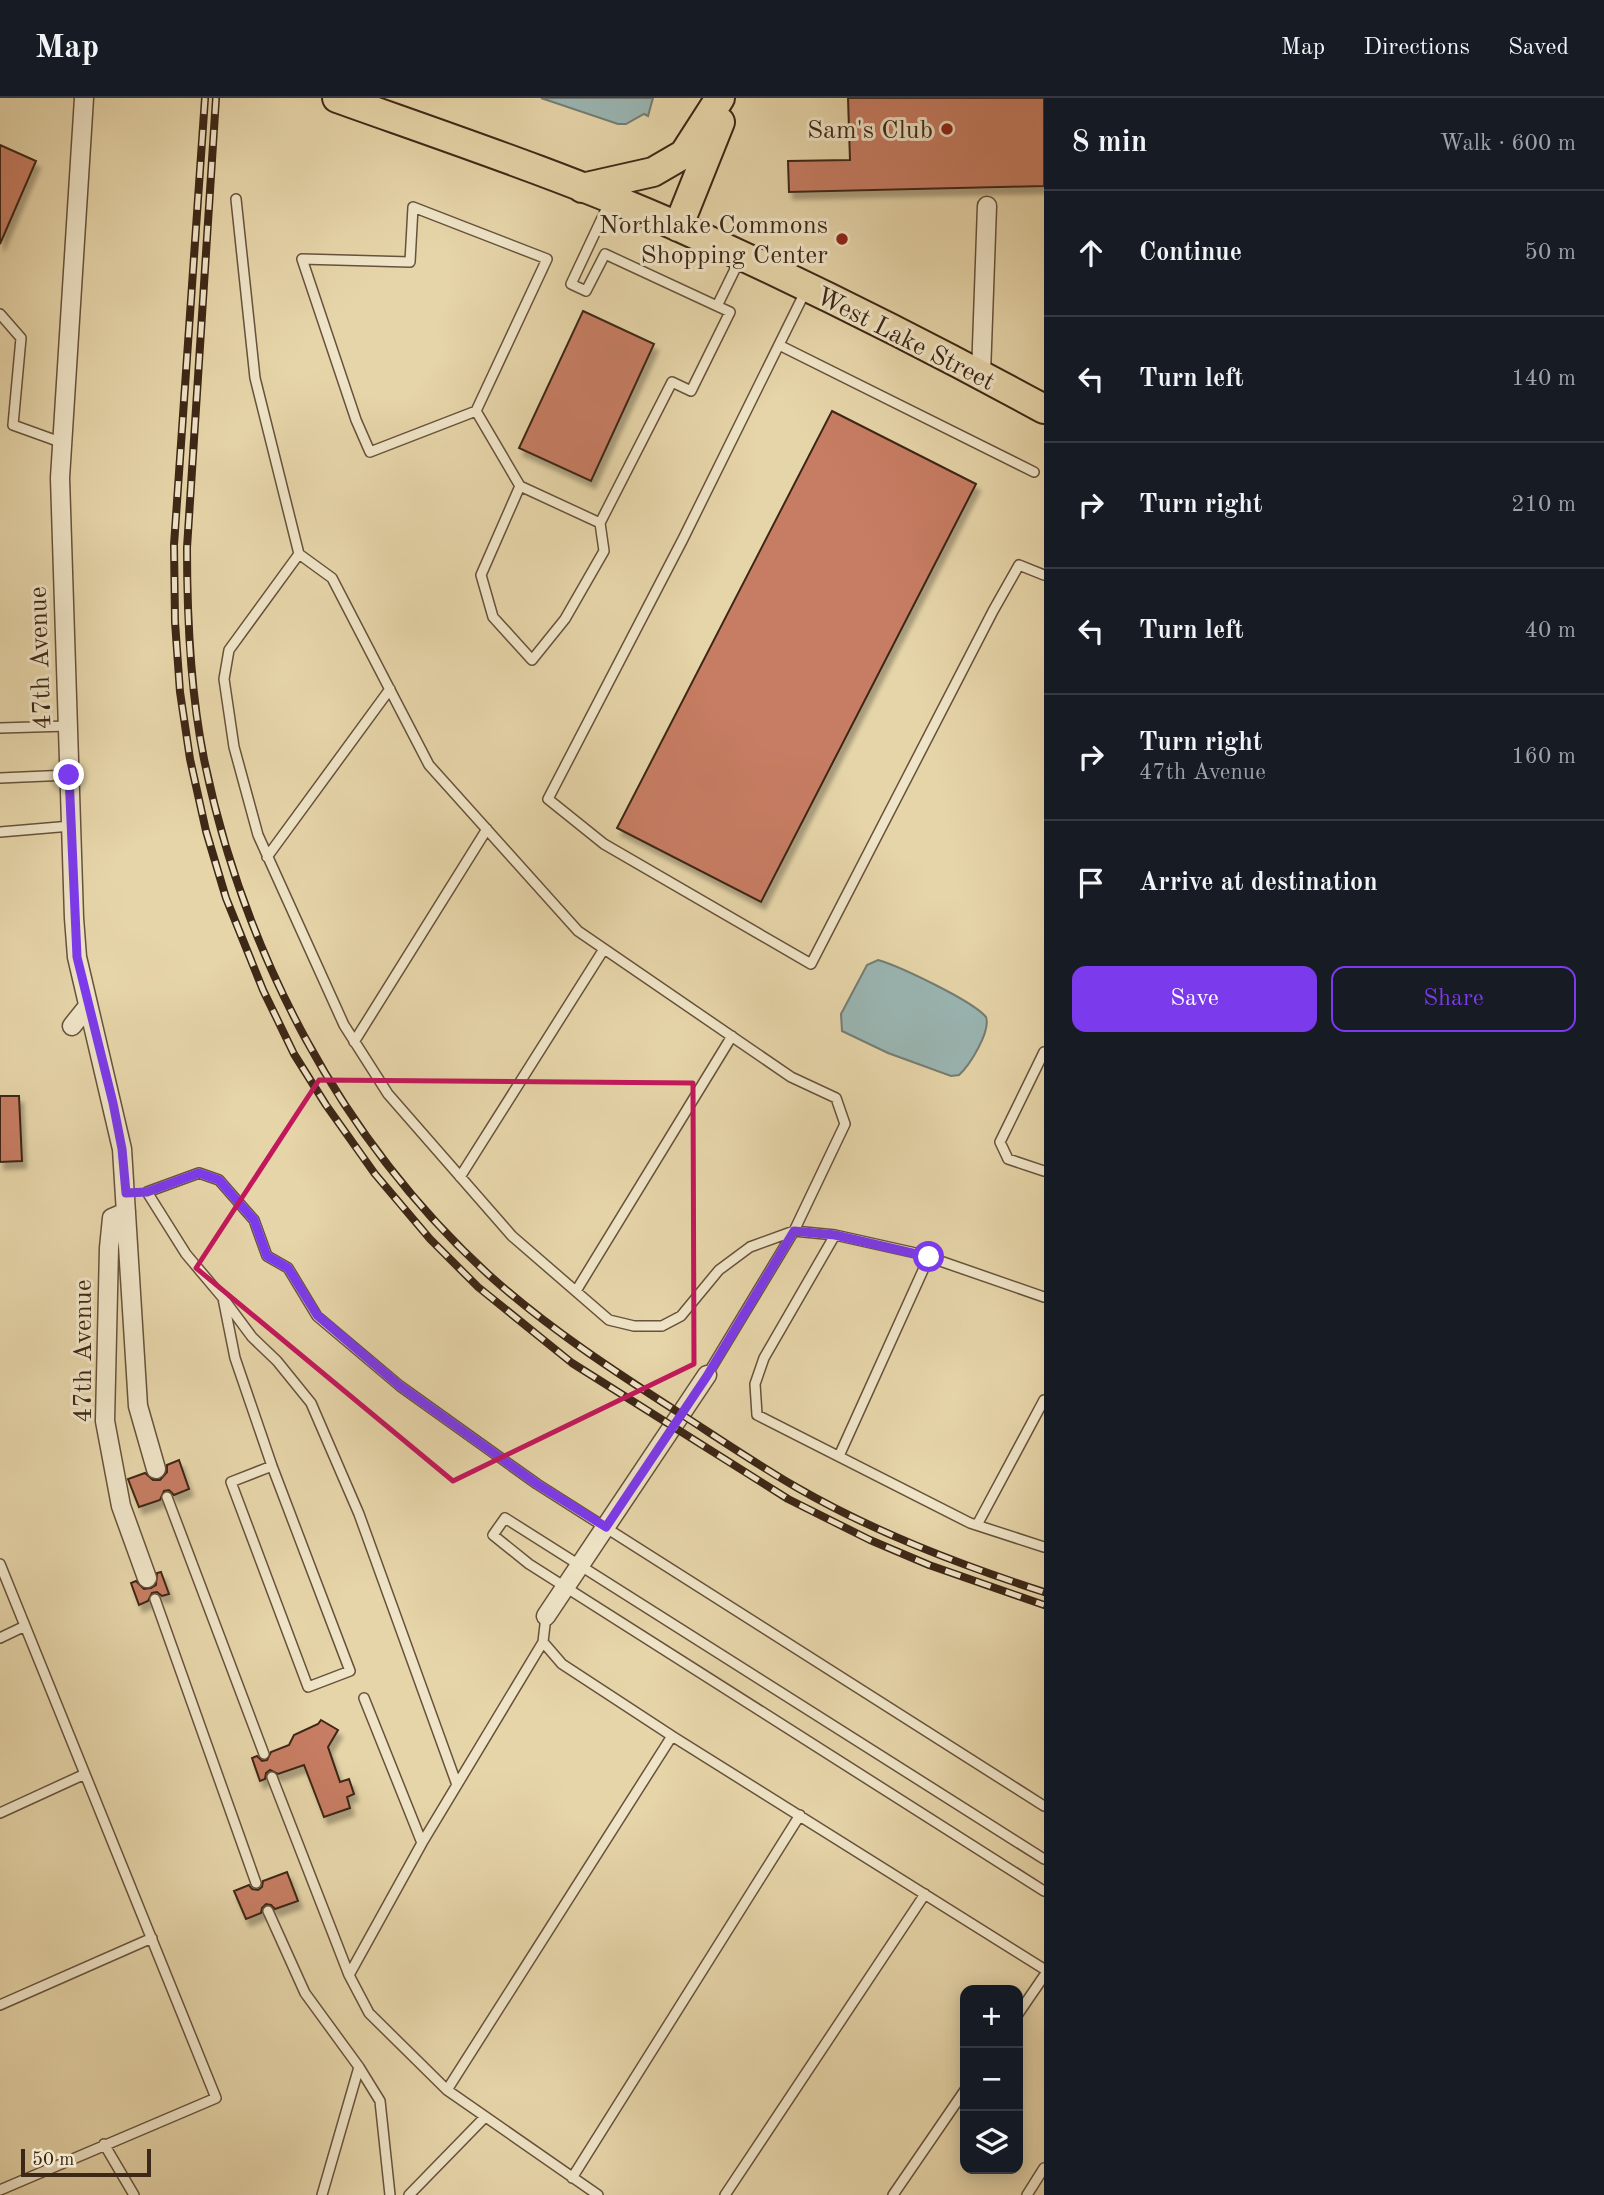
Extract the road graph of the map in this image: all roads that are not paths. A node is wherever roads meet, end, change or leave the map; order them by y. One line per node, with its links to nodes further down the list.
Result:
1 (84, 98): 18 (street, 47th Avenue)
2 (337, 98): 5 (main road, West Lake Street)
3 (720, 98): 5 (main road)
4 (728, 98): 9 (main road)
5 (582, 188): 7 (main road, West Lake Street)
6 (236, 199): 22 (lane)
7 (611, 200): 9 (main road, West Lake Street); 12 (lane)
8 (987, 206): 15 (street)
9 (678, 227): 10 (main road, West Lake Street)
10 (741, 257): 11 (main road, West Lake Street); 12 (lane)
11 (807, 288): 14 (lane); 15 (main road, West Lake Street)
12 (718, 306): 21 (lane)
13 (0, 314): 18 (lane)
14 (779, 345): 19 (lane); 23 (lane)
15 (981, 374): 16 (main road, West Lake Street)
16 (1044, 409)
17 (476, 411): 17 (lane); 20 (lane)
18 (62, 443): 25 (street, 47th Avenue)
19 (1034, 472)
20 (520, 486): 21 (lane); 21 (lane)
21 (600, 523)
22 (299, 554): 24 (lane); 32 (lane)
23 (1044, 575)
24 (390, 690): 30 (lane); 32 (lane)
25 (68, 726): 26 (lane); 27 (street, 47th Avenue)
26 (0, 728)
27 (69, 775): 28 (lane); 29 (street, 47th Avenue)
28 (0, 778)
29 (71, 826): 31 (lane); 34 (street, 47th Avenue)
30 (487, 830): 33 (lane); 37 (lane)
31 (0, 832)
32 (267, 857): 37 (lane)
33 (604, 949): 36 (lane); 40 (lane)
34 (89, 1006): 35 (street); 42 (street, 47th Avenue)
35 (72, 1026)
36 (732, 1036): 44 (lane); 47 (lane)
37 (354, 1042): 40 (lane)
38 (1044, 1052): 39 (lane)
39 (1044, 1171)
40 (460, 1177): 47 (lane)
41 (147, 1192): 42 (lane); 49 (lane); 57 (lane)
42 (126, 1193): 43 (street, 47th Avenue)
43 (126, 1212): 54 (street, 47th Avenue); 61 (street, 47th Avenue)
44 (794, 1231): 45 (lane); 47 (lane); 50 (lane)
45 (835, 1235): 46 (lane); 52 (lane)
46 (929, 1257): 48 (lane); 52 (lane)
47 (576, 1291)
48 (1044, 1297)
49 (223, 1298): 53 (lane); 73 (lane)
50 (707, 1376): 57 (street)
51 (1044, 1400): 56 (lane)
52 (839, 1456): 56 (lane)
53 (272, 1466): 53 (lane)
54 (156, 1469)
55 (167, 1497): 70 (lane)
56 (977, 1525): 58 (lane)
57 (606, 1527): 60 (street); 74 (lane)
58 (1044, 1547)
59 (0, 1564): 65 (lane)
60 (580, 1565): 62 (street); 62 (lane); 78 (lane)
61 (147, 1577)
62 (565, 1587): 64 (street); 80 (lane)
63 (155, 1599): 79 (lane)
64 (546, 1616): 67 (lane)
65 (25, 1626): 66 (lane); 71 (lane)
66 (0, 1638)
67 (543, 1642): 69 (lane); 73 (lane)
68 (364, 1698): 77 (lane)
69 (672, 1736): 76 (lane); 90 (lane)
70 (264, 1754)
71 (85, 1774): 75 (lane); 83 (lane)
72 (272, 1777): 85 (lane)
73 (457, 1785): 77 (lane)
74 (1044, 1806)
75 (0, 1813)
76 (800, 1815): 81 (lane); 95 (lane)
77 (422, 1843): 85 (lane)
78 (1044, 1859)
79 (256, 1883)
80 (1044, 1891)
81 (925, 1894): 84 (lane); 102 (lane)
82 (268, 1911): 89 (lane)
83 (152, 1938): 87 (lane); 93 (lane)
84 (1044, 1969)
85 (349, 1976): 90 (lane)
86 (1044, 1976): 88 (lane)
87 (0, 2005)
88 (1023, 2007)
89 (359, 2067): 98 (lane); 99 (lane)
90 (447, 2090): 92 (lane)
91 (960, 2097): 103 (lane)
92 (485, 2117): 95 (lane); 100 (lane)
93 (104, 2144): 96 (lane); 97 (lane)
94 (1044, 2168): 104 (lane)
95 (572, 2178): 101 (lane)
96 (0, 2190)
97 (134, 2195)
98 (322, 2195)
99 (390, 2195)
100 (409, 2195)
101 (598, 2195)
102 (725, 2195)
103 (893, 2195)
104 (1027, 2195)

